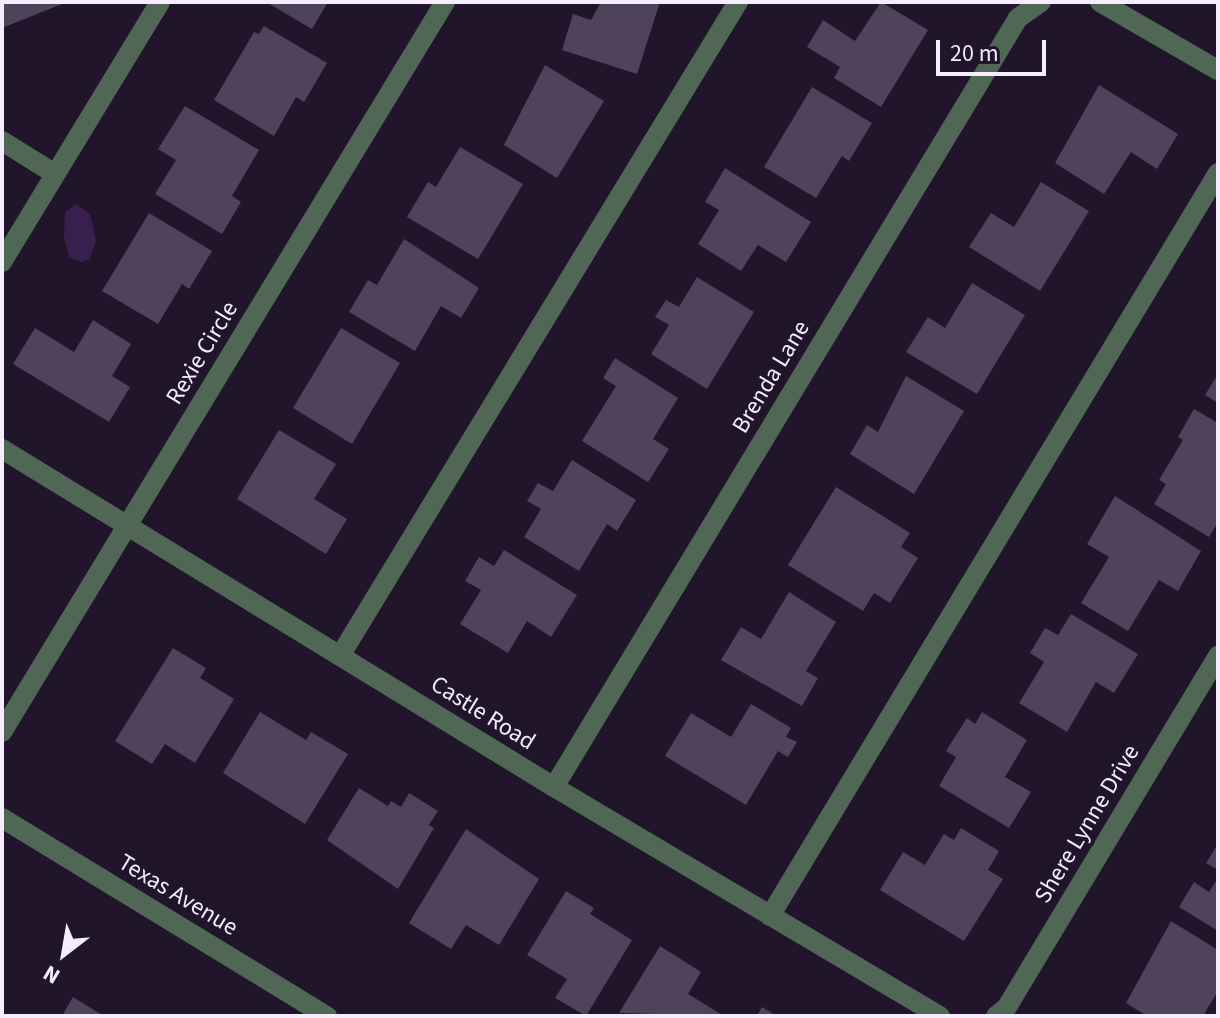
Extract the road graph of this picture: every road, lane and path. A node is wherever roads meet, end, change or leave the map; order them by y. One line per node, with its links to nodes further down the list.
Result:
1 (160, 2): 9 (street)
2 (445, 2): 12 (street, Rexie Circle)
3 (738, 2): 13 (street)
4 (1041, 2): 16 (street, Brenda Lane)
5 (1100, 2): 6 (street)
6 (1218, 70)
7 (2, 141): 9 (street)
8 (1218, 173): 18 (street)
9 (55, 174): 10 (street)
10 (2, 262)
11 (2, 449): 12 (street, Castle Road)
12 (128, 526): 13 (street, Castle Road); 15 (street, Rexie Circle)
13 (340, 656): 16 (street, Castle Road)
14 (1218, 656): 21 (street, Shere Lynne Drive)
15 (2, 732)
16 (554, 787): 18 (street, Castle Road)
17 (2, 818): 19 (street, Texas Avenue)
18 (770, 916): 20 (street, Castle Road)
19 (327, 1016)
20 (940, 1016)
21 (996, 1016)

